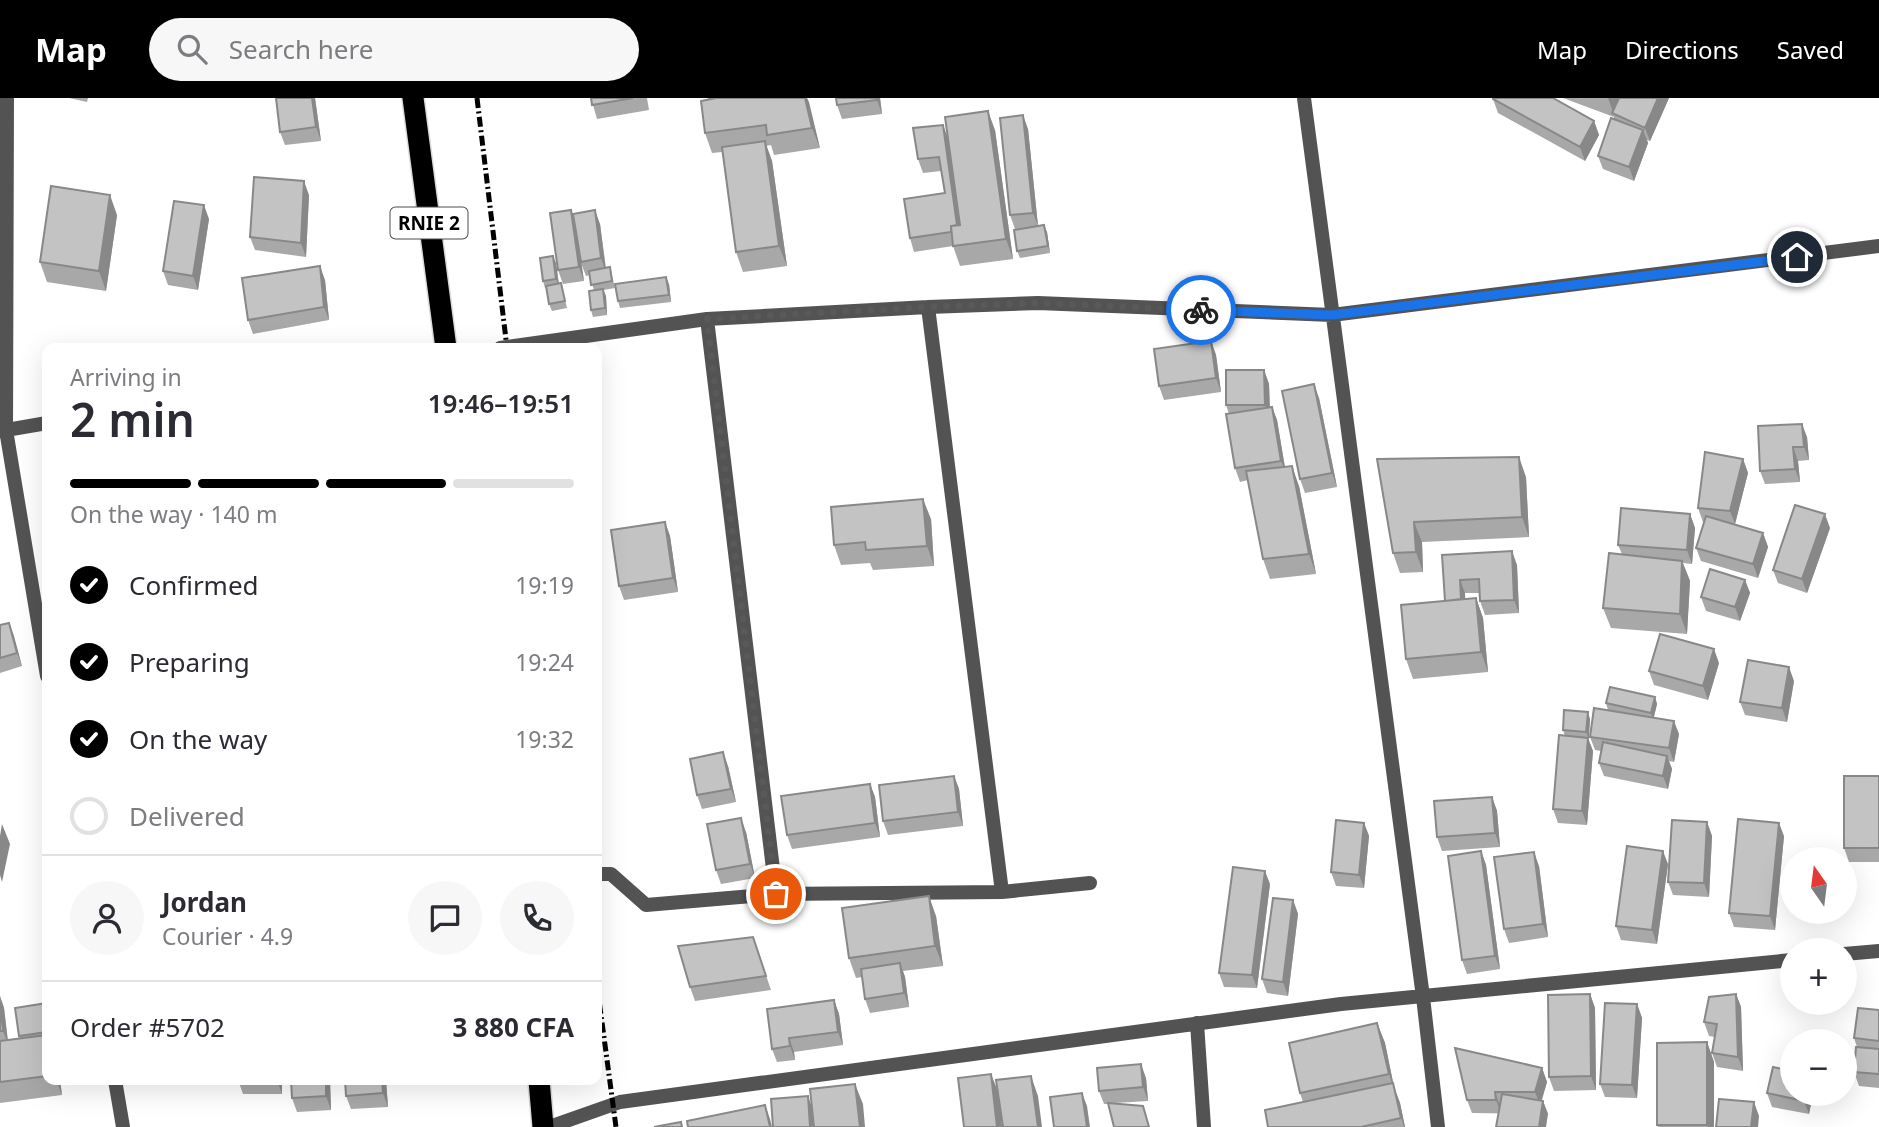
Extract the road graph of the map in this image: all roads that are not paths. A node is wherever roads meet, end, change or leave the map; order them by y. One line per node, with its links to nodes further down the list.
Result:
1 (8, 98): 11 (street)
2 (413, 98): 8 (highway, RNIE 2)
3 (1304, 98): 6 (street)
4 (1879, 246): 6 (street)
5 (928, 307): 6 (street); 7 (street); 15 (street)
6 (1332, 315): 20 (street)
7 (707, 319): 9 (street); 16 (street)
8 (445, 343)
9 (536, 343)
10 (42, 424): 11 (street)
11 (3, 430): 12 (street)
12 (42, 648)
13 (602, 874): 16 (street)
14 (1090, 883): 15 (street)
15 (1002, 892): 16 (street)
16 (776, 894)
17 (1879, 951): 18 (street)
18 (1857, 953)
19 (1780, 961): 20 (street)
20 (1423, 997): 21 (street); 28 (street)
21 (1197, 1023): 26 (street); 27 (street)
22 (116, 1085): 24 (street)
23 (539, 1085): 25 (highway)
24 (123, 1127)
25 (543, 1127)
26 (549, 1127)
27 (1204, 1127)
28 (1438, 1127)

